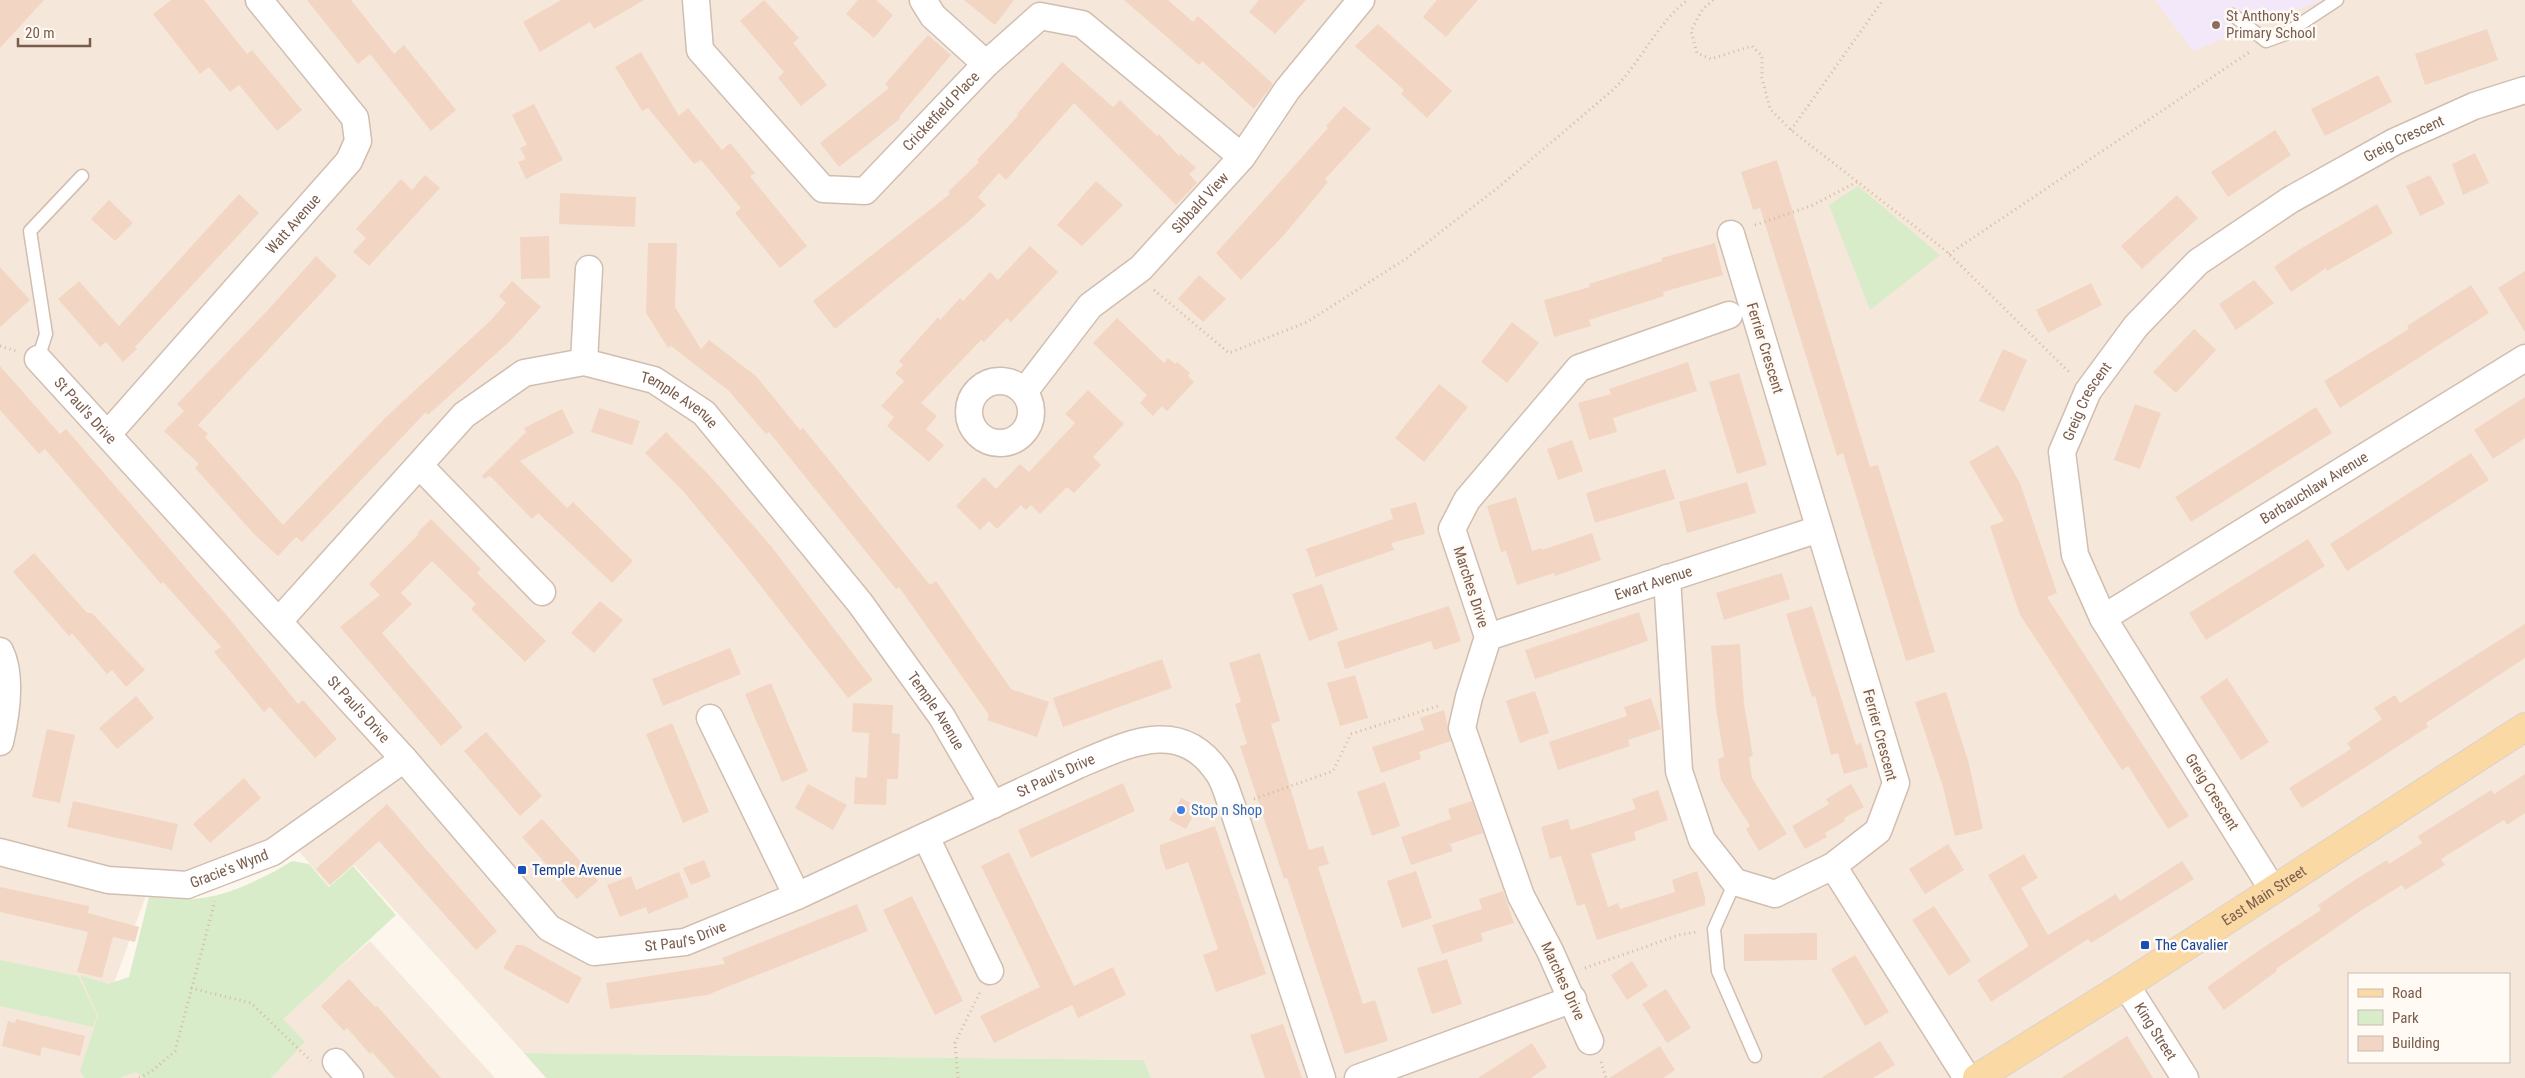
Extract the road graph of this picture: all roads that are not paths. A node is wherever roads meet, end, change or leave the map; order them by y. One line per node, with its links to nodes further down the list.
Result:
1 (258, 0): 18 (street, Watt Avenue)
2 (696, 0): 7 (street, Cricketfield Place)
3 (923, 0): 7 (street)
4 (1361, 0): 9 (street, Sibbald View)
5 (2337, 0): 6 (lane)
6 (2233, 15)
7 (986, 64): 9 (street, Cricketfield Place)
8 (2525, 90): 23 (street, Greig Crescent)
9 (1242, 157): 17 (street, Sibbald View)
10 (82, 176): 15 (lane)
11 (1731, 234): 20 (street, Ferrier Crescent)
12 (589, 270): 16 (street)
13 (1729, 315): 25 (street, Marches Drive)
14 (2525, 358): 23 (street, Barbauchlaw Avenue)
15 (38, 359): 18 (street, St Paul's Drive)
16 (584, 362): 19 (street, Temple Avenue); 31 (street, Temple Avenue)
17 (1024, 392)
18 (108, 434): 24 (street, St Paul's Drive)
19 (420, 466): 22 (street); 24 (street, Temple Avenue)
20 (1819, 529): 21 (street, Ewart Avenue); 34 (street, Ferrier Crescent)
21 (1666, 578): 25 (street, Ewart Avenue); 35 (street)
22 (542, 592)
23 (2104, 618): 36 (street, Greig Crescent)
24 (279, 621): 30 (street, St Paul's Drive)
25 (1488, 638): 40 (street, Marches Drive)
26 (0, 651): 29 (street)
27 (710, 718): 37 (street)
28 (2525, 727): 36 (main road, East Main Street)
29 (0, 742)
30 (404, 759): 33 (street, Gracie's Wynd); 37 (street, St Paul's Drive)
31 (992, 805): 32 (street, St Paul's Drive); 43 (street, St Paul's Drive)
32 (926, 837): 37 (street, St Paul's Drive); 38 (street)
33 (0, 852)
34 (1833, 866): 35 (street, Ferrier Crescent); 45 (street)
35 (1735, 882): 42 (lane)
36 (2272, 890): 39 (main road, East Main Street)
37 (797, 896)
38 (990, 971)
39 (2126, 985): 46 (main road, East Main Street); 47 (street, King Street)
40 (1568, 987): 41 (street, Marches Drive); 44 (street)
41 (1590, 1041)
42 (1755, 1056)
43 (1322, 1078)
44 (1358, 1078)
45 (1967, 1078)
46 (1977, 1078)
47 (2185, 1078)

